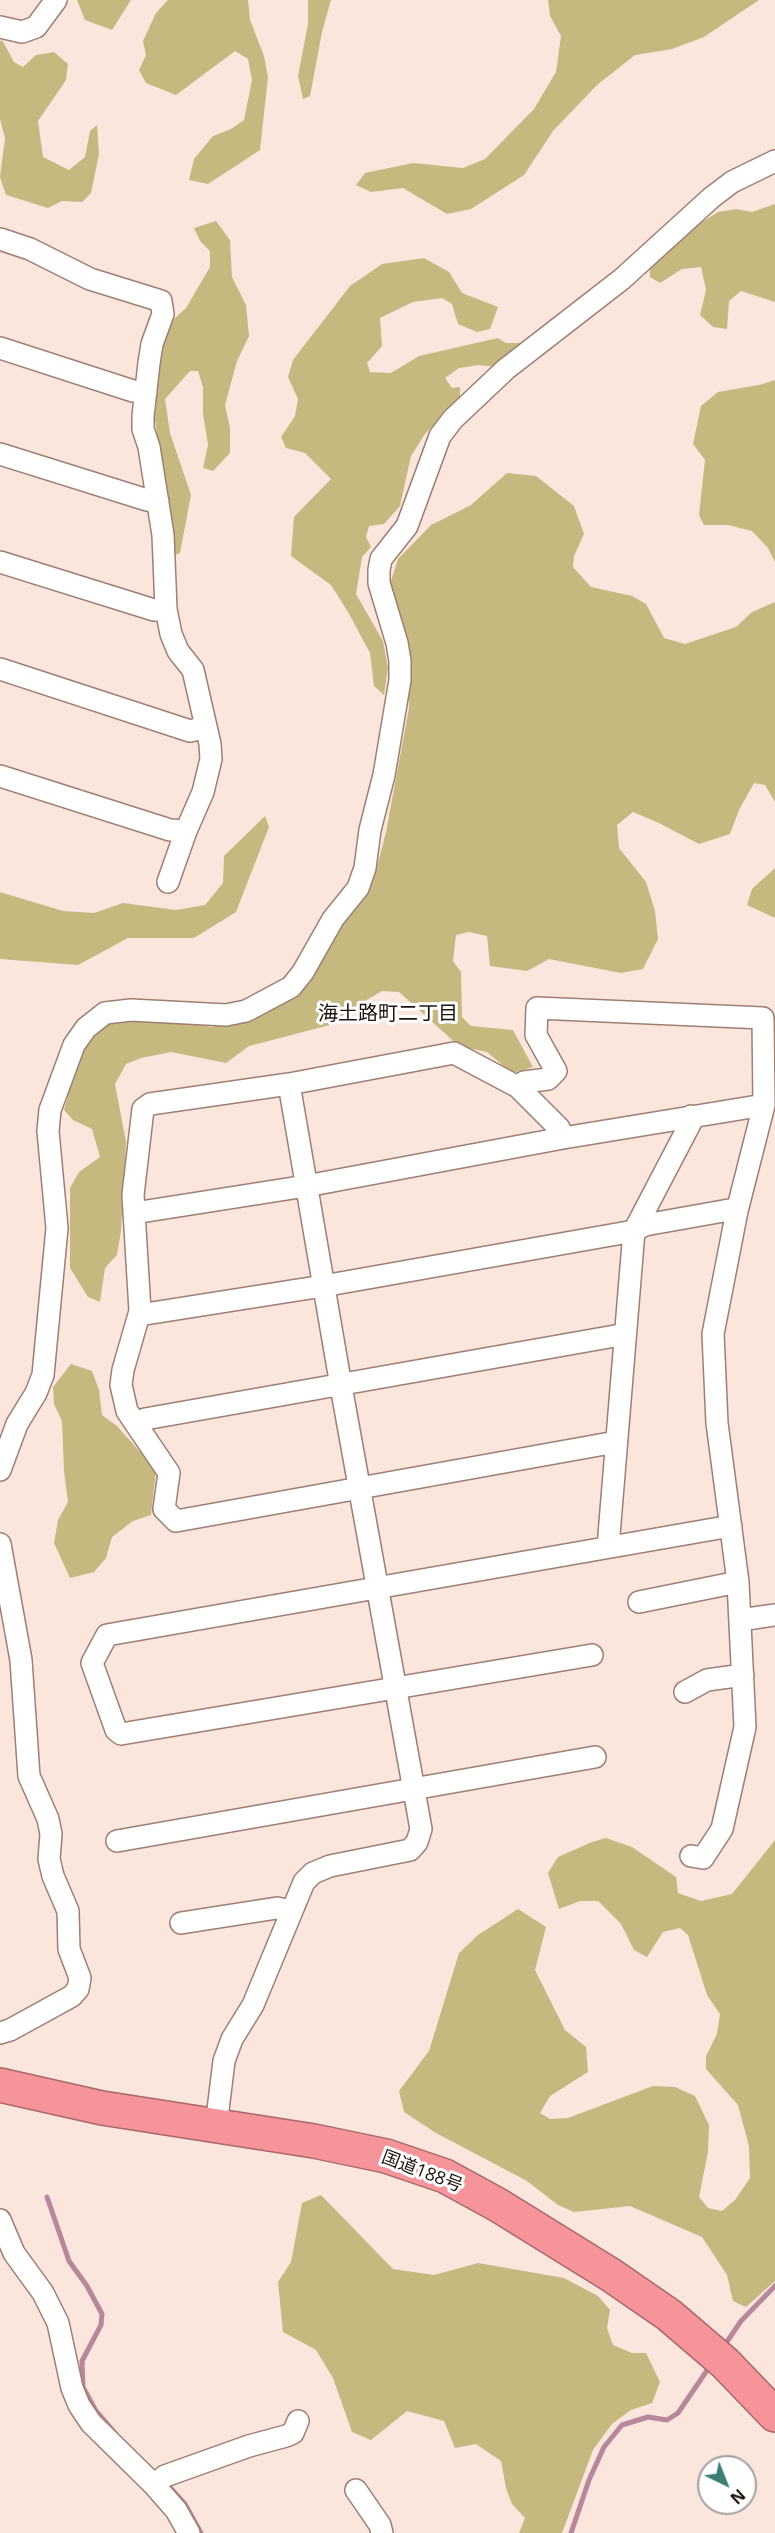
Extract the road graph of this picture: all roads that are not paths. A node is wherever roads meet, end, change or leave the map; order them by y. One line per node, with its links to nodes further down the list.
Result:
1 (56, 0): 2 (street)
2 (0, 27)
3 (775, 161): 31 (street)
4 (0, 239): 6 (street)
5 (0, 348): 6 (street)
6 (146, 392): 8 (street)
7 (0, 454): 8 (street)
8 (158, 501): 10 (street)
9 (0, 562): 10 (street)
10 (166, 609): 12 (street)
11 (0, 669): 12 (street)
12 (206, 727): 14 (street)
13 (0, 776): 14 (street)
14 (186, 831): 15 (street)
15 (168, 882)
16 (289, 1084): 17 (street); 21 (street); 23 (street)
17 (518, 1086): 18 (street); 20 (street)
18 (764, 1105): 19 (street); 22 (street)
19 (691, 1116): 20 (street); 24 (street)
20 (563, 1138): 21 (street)
21 (306, 1186): 23 (street); 25 (street)
22 (737, 1211): 24 (street); 33 (street)
23 (134, 1213): 26 (street)
24 (634, 1230): 25 (street); 27 (street)
25 (323, 1286): 26 (street); 28 (street)
26 (139, 1315): 29 (street)
27 (624, 1337): 28 (street); 30 (street)
28 (341, 1386): 29 (street); 32 (street)
29 (137, 1425): 32 (street)
30 (616, 1442): 32 (street); 35 (street)
31 (0, 1470)
32 (359, 1487): 37 (street)
33 (731, 1526): 35 (street); 36 (street)
34 (0, 1544): 51 (street)
35 (608, 1547): 37 (street)
36 (738, 1582): 38 (street); 40 (street)
37 (378, 1588): 43 (street); 43 (street)
38 (639, 1602)
39 (775, 1615): 40 (street)
40 (740, 1620): 42 (street)
41 (592, 1655): 43 (street)
42 (743, 1675): 44 (street); 48 (street)
43 (395, 1687): 46 (street)
44 (685, 1692)
45 (595, 1757): 46 (street)
46 (413, 1790): 47 (street); 49 (street)
47 (117, 1841)
48 (691, 1856)
49 (291, 1911): 50 (street); 53 (street)
50 (181, 1923)
51 (0, 2032)
52 (0, 2085): 53 (highway, 国道188号)
53 (216, 2126): 55 (highway, 国道188号)
54 (0, 2220): 57 (street)
55 (775, 2415)
56 (298, 2421): 57 (street)
57 (154, 2485): 59 (street)
58 (357, 2490): 60 (street)
59 (189, 2533)
60 (382, 2533)

